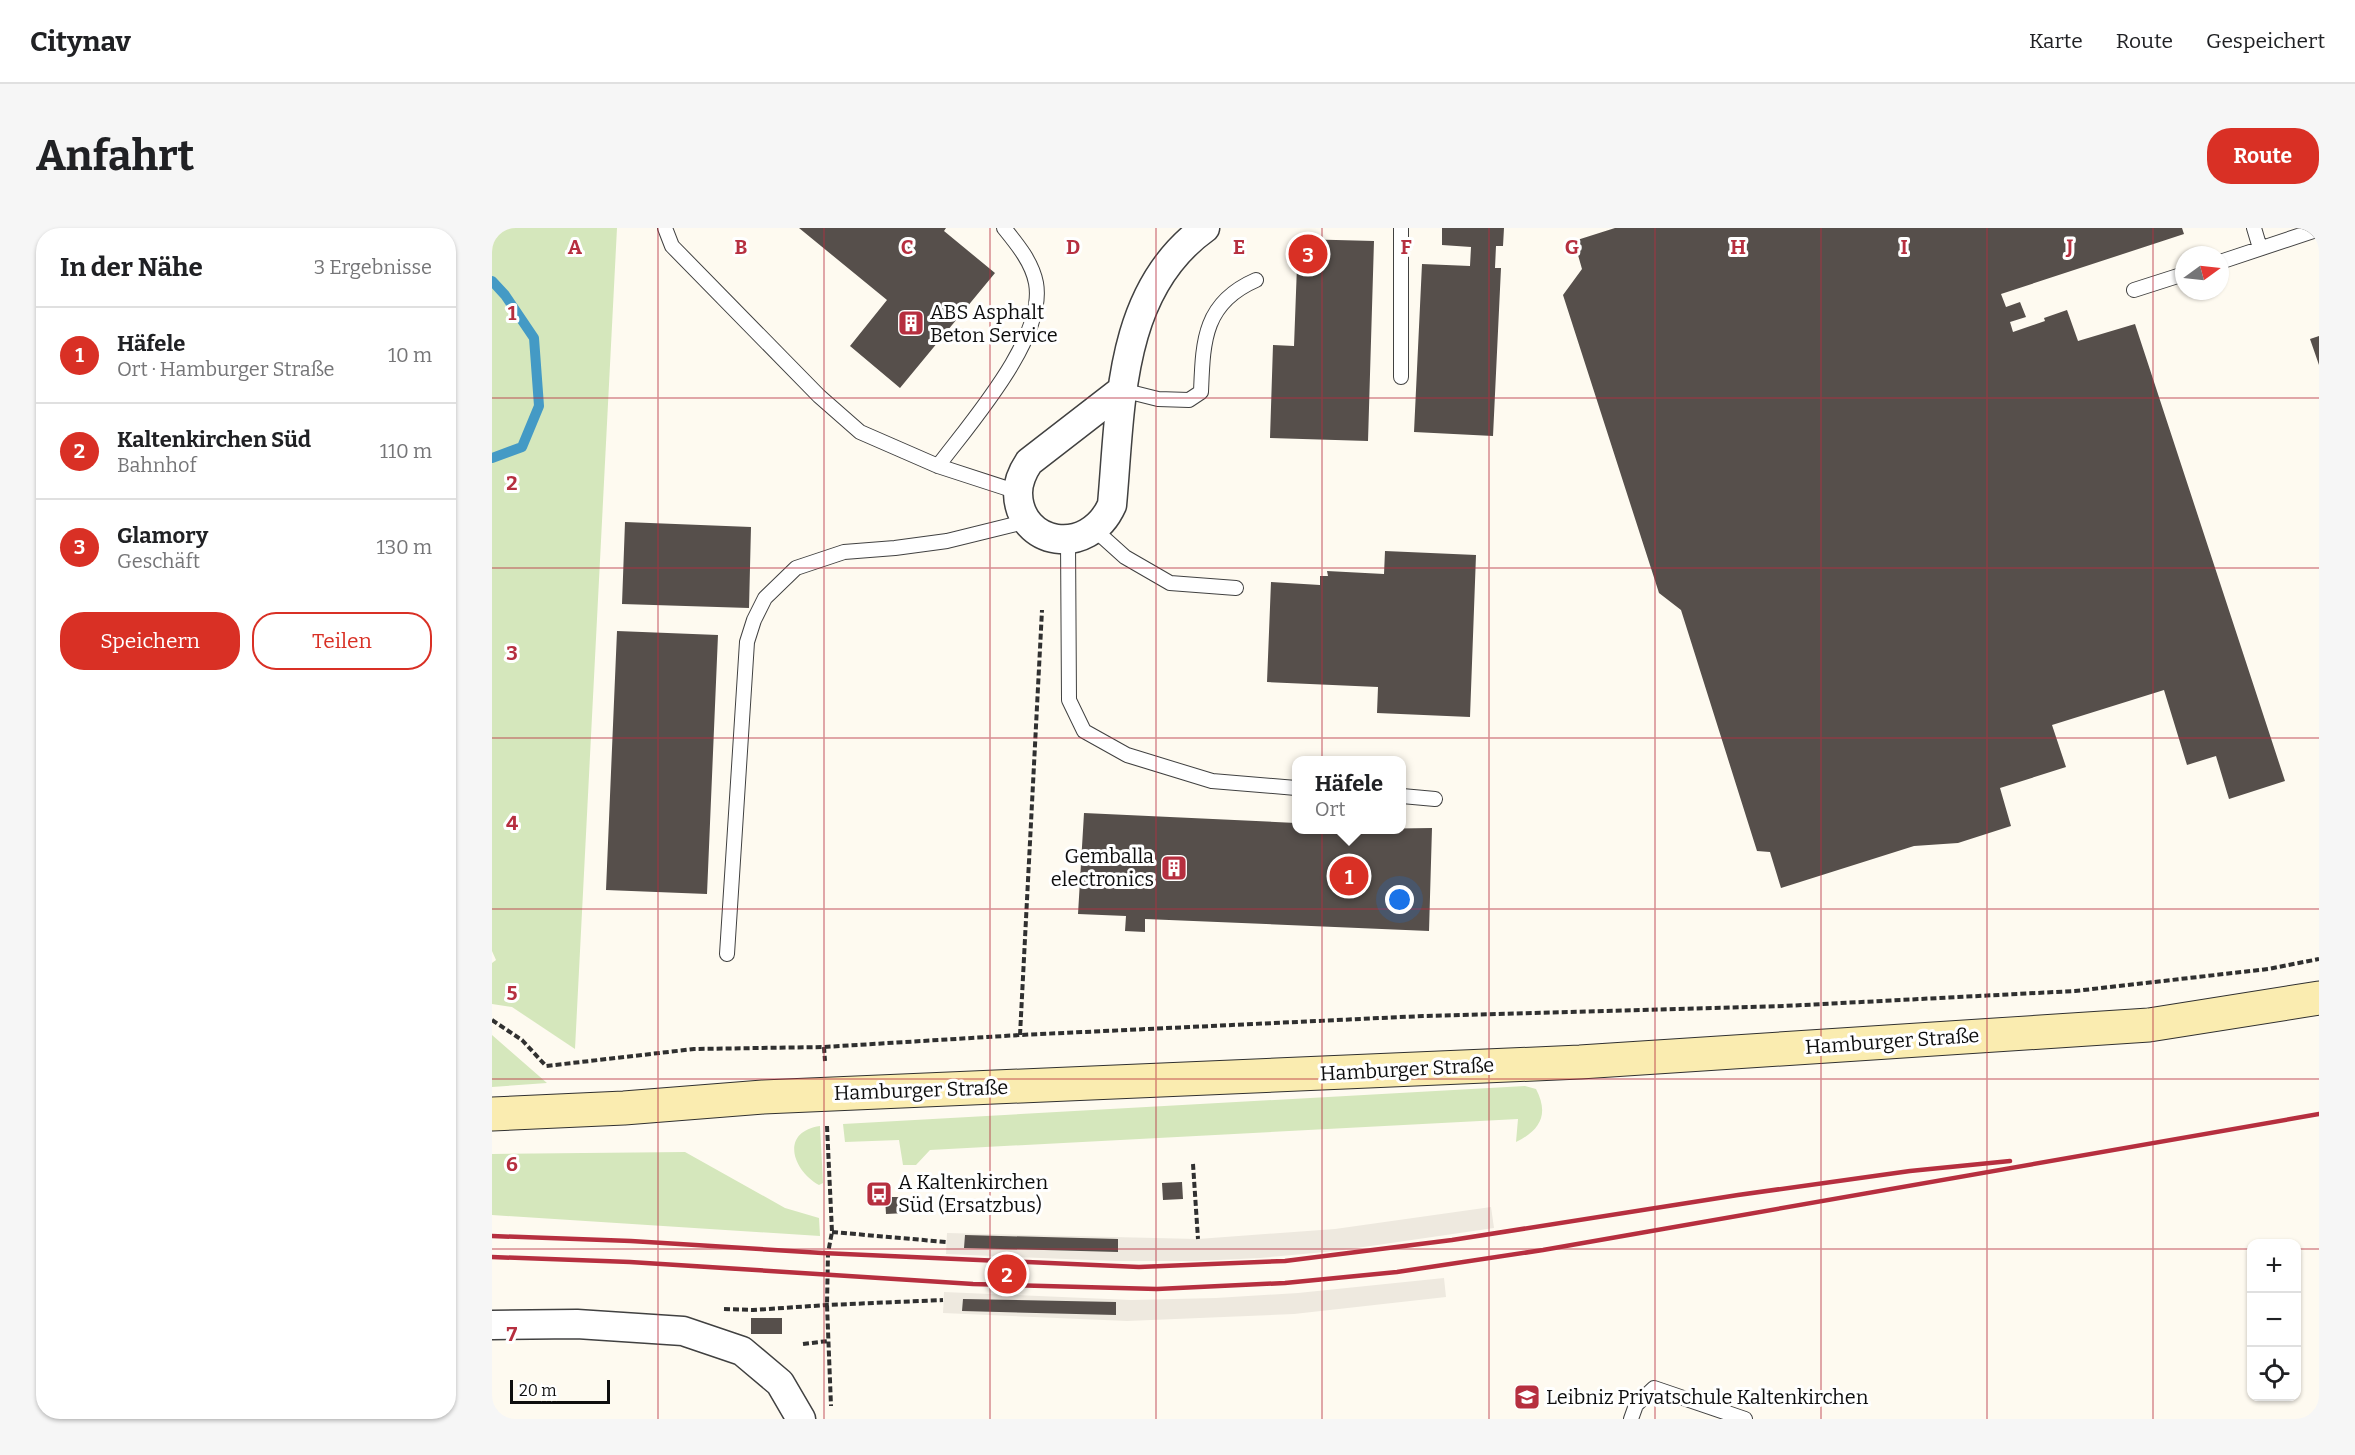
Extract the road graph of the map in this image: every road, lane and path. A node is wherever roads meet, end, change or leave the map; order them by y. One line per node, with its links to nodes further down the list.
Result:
1 (664, 228): 14 (lane)
2 (1004, 228): 14 (lane)
3 (1205, 228): 13 (street)
4 (1401, 228): 12 (lane)
5 (2254, 228): 7 (lane)
6 (2319, 229): 7 (lane)
7 (2260, 248): 8 (lane)
8 (2229, 259)
9 (2175, 277): 11 (lane)
10 (1256, 280): 13 (lane)
11 (2134, 290)
12 (1401, 377)
13 (1122, 390): 15 (street); 17 (street)
14 (938, 466): 15 (lane)
15 (1018, 492): 16 (street)
16 (1028, 521): 18 (street); 24 (lane)
17 (1095, 530): 18 (street); 19 (lane)
18 (1068, 540): 21 (lane)
19 (1236, 588)
20 (1042, 600): 28 (path)
21 (1292, 788)
22 (1406, 796): 23 (lane)
23 (1435, 798)
24 (727, 954)
25 (2319, 959): 28 (path)
26 (2319, 998): 30 (main road, Hamburger Straße)
27 (492, 1020): 29 (path)
28 (1020, 1035): 29 (path)
29 (825, 1047): 30 (path)
30 (826, 1094): 31 (main road, Hamburger Straße); 33 (path)
31 (492, 1114)
32 (1193, 1164): 34 (path)
33 (832, 1232): 35 (path); 37 (path)
34 (1198, 1239)
35 (946, 1242)
36 (943, 1300): 37 (path)
37 (827, 1305): 39 (path)
38 (492, 1325): 42 (street)
39 (828, 1341): 40 (path); 41 (path)
40 (803, 1344)
41 (831, 1411)
42 (801, 1419)
43 (1631, 1419): 44 (lane)
44 (1745, 1419)

